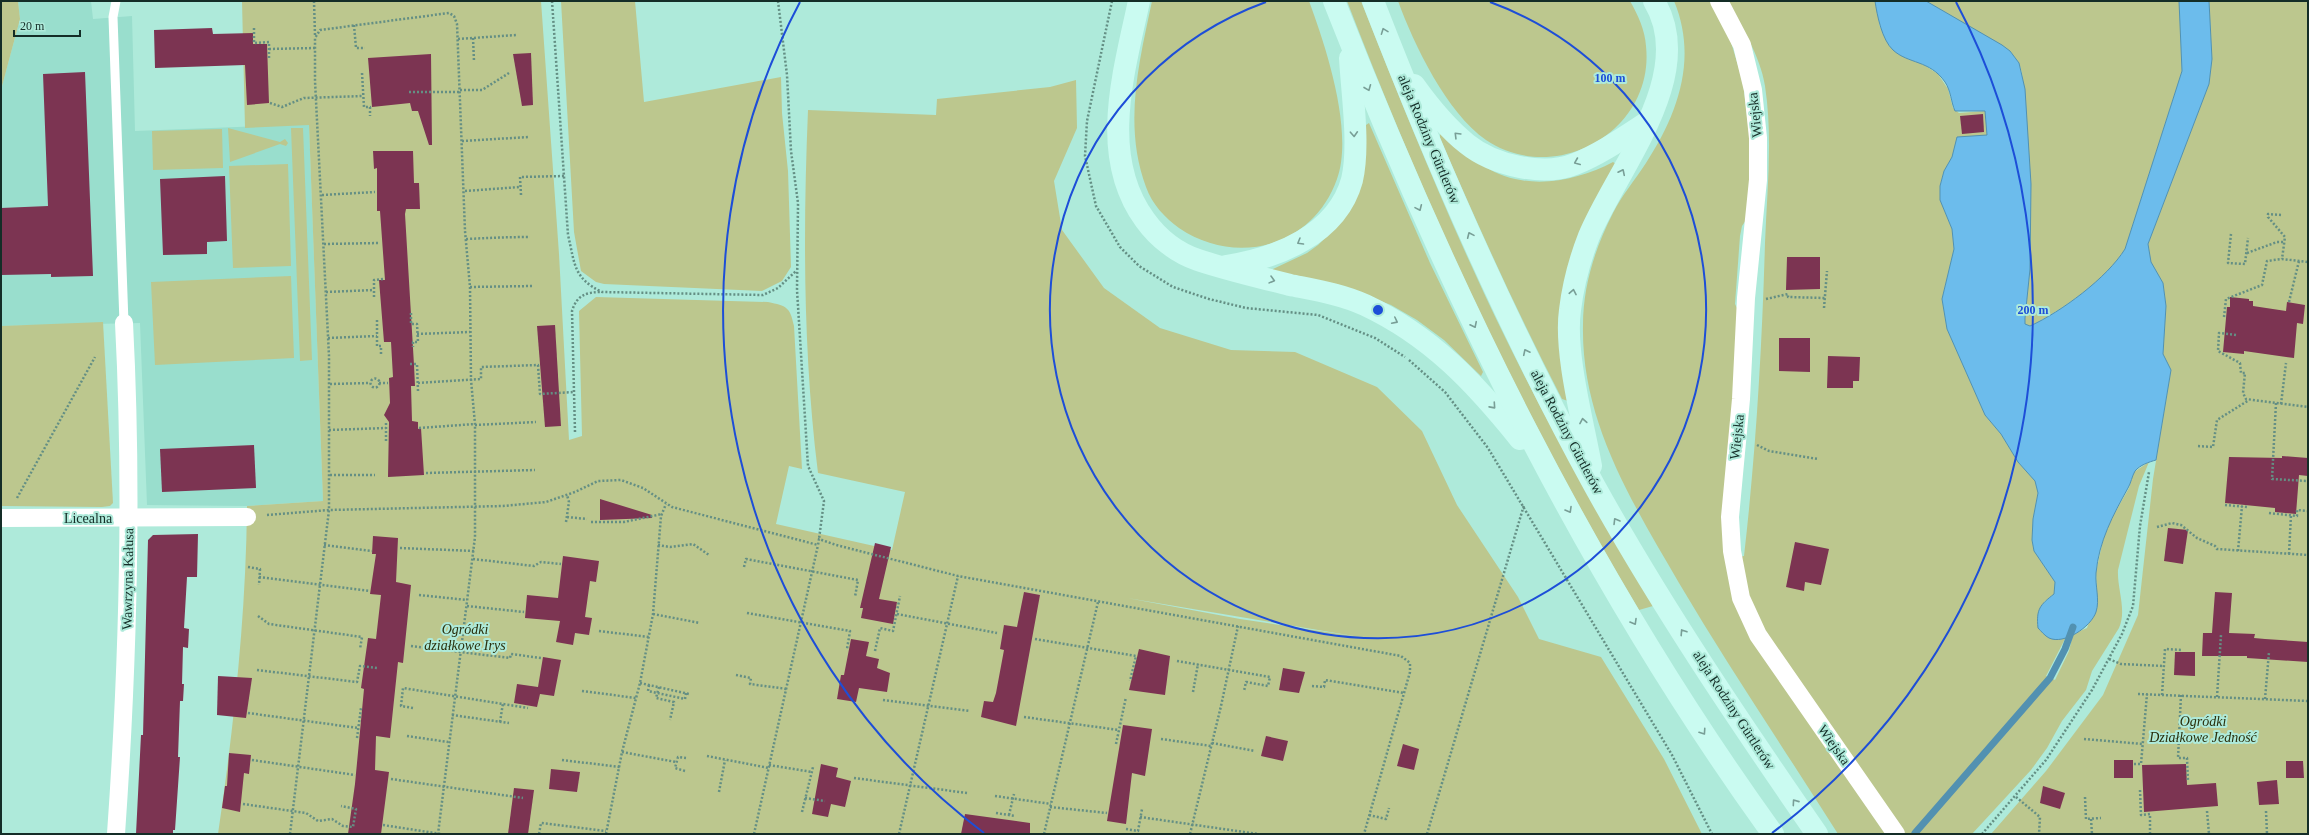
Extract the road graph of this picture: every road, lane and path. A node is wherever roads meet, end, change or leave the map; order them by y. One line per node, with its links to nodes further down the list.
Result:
1 (116, 1): 70 (lane)
2 (314, 1): 14 (path)
3 (552, 1): 35 (path)
4 (778, 1): 54 (path)
5 (1112, 1): 116 (path)
6 (1139, 1): 53 (main road)
7 (1334, 1): 17 (main road)
8 (1373, 1): 23 (main road, aleja Rodziny Gürtlerów, one-way to 8)
9 (1654, 1): 32 (main road)
10 (1718, 1): 63 (street, Wiejska)
11 (354, 25): 14 (path); 16 (path); 19 (path)
12 (254, 28): 20 (path)
13 (516, 35): 15 (path)
14 (315, 38): 18 (path)
15 (473, 38): 16 (path); 22 (path)
16 (458, 39): 26 (path)
17 (1348, 39): 53 (main road, one-way to 53); 110 (main road, one-way to 110)
18 (315, 48): 20 (path); 29 (path)
19 (365, 48)
20 (269, 49): 21 (path)
21 (269, 58)
22 (474, 61)
23 (1396, 61): 32 (main road, one-way to 23); 112 (main road, aleja Rodziny Gürtlerów, one-way to 23)
24 (362, 73): 28 (path)
25 (509, 73): 26 (path)
26 (460, 91): 27 (path); 34 (path)
27 (409, 92)
28 (363, 96): 29 (path); 31 (path)
29 (316, 98): 30 (path); 39 (path)
30 (270, 102)
31 (370, 116)
32 (1647, 122): 112 (main road, one-way to 32)
33 (529, 138): 34 (path)
34 (462, 141): 37 (path)
35 (564, 176): 36 (path); 61 (path)
36 (520, 187): 37 (path); 40 (path)
37 (465, 191): 45 (path)
38 (375, 192): 39 (path)
39 (322, 195): 48 (path)
40 (521, 195)
41 (2281, 215): 46 (path)
42 (2231, 234): 49 (path)
43 (530, 236): 45 (path)
44 (2248, 238): 49 (path)
45 (466, 239): 58 (path)
46 (2284, 242): 49 (path); 50 (path)
47 (380, 243): 48 (path)
48 (324, 244): 60 (path)
49 (2246, 253)
50 (2282, 259): 51 (path); 68 (path)
51 (2299, 260): 52 (path); 65 (path)
52 (2308, 262)
53 (1221, 267): 110 (main road, one-way to 110)
54 (796, 270): 61 (path); 134 (path)
55 (1826, 271): 64 (path)
56 (384, 279): 59 (path)
57 (532, 286): 58 (path)
58 (470, 287): 71 (path)
59 (374, 290): 60 (path); 62 (path)
60 (326, 292): 75 (path)
61 (602, 292): 88 (path)
62 (374, 296)
63 (1746, 298): 64 (path); 100 (street, Wiejska)
64 (1825, 298): 66 (path)
65 (2289, 302)
66 (1824, 308)
67 (411, 313): 72 (path)
68 (2224, 317)
69 (377, 320): 74 (path)
70 (124, 323): 129 (street, Wawrzyna Kałusa)
71 (470, 332): 72 (path); 81 (path)
72 (418, 334): 76 (path)
73 (2236, 335): 89 (path)
74 (377, 336): 75 (path); 77 (path)
75 (328, 338): 86 (path)
76 (413, 347)
77 (381, 356)
78 (95, 357): 114 (path)
79 (2286, 363): 91 (path)
80 (410, 364): 85 (path)
81 (471, 380): 85 (path); 88 (path); 95 (path)
82 (370, 383): 83 (path); 83 (path); 86 (path)
83 (379, 383): 84 (path)
84 (388, 383)
85 (418, 383): 87 (path)
86 (330, 384): 98 (path)
87 (418, 391)
88 (574, 392): 99 (path)
89 (2249, 400): 90 (path); 102 (path)
90 (2276, 403): 91 (path); 111 (path)
91 (2281, 404): 92 (path)
92 (2308, 407)
93 (386, 422): 96 (path)
94 (536, 422): 95 (path)
95 (475, 425): 97 (path); 105 (path)
96 (386, 428): 98 (path); 101 (path)
97 (420, 428)
98 (329, 430): 108 (path)
99 (575, 432)
100 (1737, 440): 103 (path); 307 (street, Wiejska)
101 (386, 441)
102 (2198, 446)
103 (1818, 459)
104 (535, 470): 105 (path)
105 (475, 472): 107 (path); 120 (path)
106 (2149, 472): 185 (path)
107 (426, 473)
108 (330, 475): 109 (path); 121 (path)
109 (375, 475)
110 (1549, 476): 305 (main road, one-way to 305)
111 (2308, 481)
112 (1595, 486): 306 (main road, aleja Rodziny Gürtlerów, one-way to 112)
113 (567, 495): 115 (path); 120 (path); 127 (path)
114 (15, 503)
115 (666, 504): 124 (path); 137 (path)
116 (1524, 505): 303 (path); 304 (path)
117 (2224, 505): 118 (path)
118 (2242, 506): 119 (path); 141 (path)
119 (2247, 506)
120 (475, 507): 121 (path); 139 (path)
121 (329, 510): 126 (path); 135 (path)
122 (2308, 511): 125 (path)
123 (2269, 513): 125 (path)
124 (662, 514): 132 (path); 136 (path)
125 (2291, 515): 142 (path)
126 (247, 516): 129 (street, Licealna)
127 (567, 517): 130 (path); 131 (path)
128 (1, 518): 129 (street, Licealna)
129 (130, 519): 293 (street, Wawrzyna Kałusa)
130 (587, 519)
131 (566, 522)
132 (591, 522)
133 (2157, 526): 141 (path)
134 (819, 539): 137 (path); 150 (path)
135 (324, 545): 140 (path); 152 (path)
136 (658, 545): 143 (path); 163 (path)
137 (818, 545): 149 (path)
138 (400, 548): 139 (path)
139 (474, 550): 145 (path)
140 (372, 551)
141 (2238, 551): 142 (path)
142 (2289, 554): 144 (path)
143 (709, 555)
144 (2308, 555)
145 (473, 559): 146 (path); 158 (path)
146 (561, 564)
147 (248, 567): 151 (path)
148 (744, 567): 149 (path)
149 (813, 572): 157 (path); 166 (path)
150 (958, 576): 159 (path); 168 (path)
151 (259, 577): 152 (path); 153 (path)
152 (319, 584): 154 (path); 170 (path)
153 (259, 585)
154 (370, 591)
155 (419, 595): 158 (path)
156 (900, 596): 164 (path)
157 (855, 597)
158 (467, 600): 160 (path)
159 (1098, 602): 169 (path); 177 (path)
160 (466, 606): 161 (path); 182 (path)
161 (524, 612)
162 (747, 613): 166 (path)
163 (653, 614): 167 (path); 174 (path)
164 (897, 614): 168 (path); 181 (path)
165 (258, 616): 170 (path)
166 (802, 622): 179 (path); 199 (path)
167 (700, 623)
168 (948, 623): 172 (path); 217 (path)
169 (1238, 626): 190 (path); 204 (path)
170 (314, 630): 178 (path); 193 (path)
171 (600, 630): 174 (path)
172 (997, 633)
173 (2221, 636): 211 (path)
174 (649, 637): 195 (path)
175 (1035, 639): 177 (path)
176 (411, 646): 182 (path)
177 (1088, 647): 194 (path); 228 (path)
178 (360, 649)
179 (847, 649)
180 (2182, 650): 188 (path)
181 (875, 651)
182 (460, 652): 184 (path); 209 (path)
183 (2269, 652): 213 (path)
184 (540, 658)
185 (2109, 659): 188 (path); 266 (path)
186 (1177, 661): 187 (path)
187 (1198, 664): 190 (path); 202 (path)
188 (2164, 666): 207 (path)
189 (376, 668): 193 (path)
190 (1229, 669): 201 (path); 239 (path)
191 (256, 670): 193 (path)
192 (736, 675): 199 (path)
193 (309, 676): 226 (path)
194 (1130, 680)
195 (640, 683): 196 (path); 212 (path)
196 (649, 685): 198 (path); 203 (path)
197 (1312, 686): 204 (path)
198 (659, 687): 203 (path); 203 (path)
199 (787, 689): 251 (path)
200 (582, 691): 212 (path)
201 (1244, 691)
202 (1193, 692)
203 (657, 693): 225 (path)
204 (1404, 693): 284 (path)
205 (2138, 694): 206 (path)
206 (2147, 694): 207 (path); 238 (path)
207 (2162, 695): 208 (path)
208 (2181, 695): 211 (path); 258 (path)
209 (454, 696): 216 (path); 219 (path); 223 (path)
210 (1126, 697): 231 (path)
211 (2217, 697): 213 (path)
212 (636, 698): 241 (path)
213 (2266, 699): 215 (path)
214 (883, 700): 217 (path)
215 (2308, 701)
216 (503, 704): 220 (path); 227 (path)
217 (928, 706): 221 (path); 259 (path)
218 (361, 708): 230 (path)
219 (413, 708)
220 (528, 708)
221 (970, 711)
222 (248, 713): 226 (path)
223 (452, 715): 227 (path); 236 (path)
224 (1024, 717): 228 (path)
225 (670, 720)
226 (304, 722): 230 (path); 249 (path)
227 (500, 722): 229 (path)
228 (1070, 723): 231 (path); 274 (path)
229 (509, 724)
230 (358, 728): 233 (path)
231 (1119, 730): 237 (path)
232 (407, 736): 236 (path)
233 (357, 738)
234 (1161, 739): 239 (path)
235 (2084, 739): 238 (path)
236 (448, 742): 260 (path)
237 (1116, 744)
238 (2142, 744): 248 (path)
239 (1212, 745): 240 (path); 290 (path)
240 (1255, 751)
241 (622, 752): 247 (path); 250 (path)
242 (707, 756): 246 (path)
243 (686, 758): 247 (path)
244 (252, 760): 249 (path)
245 (562, 760): 250 (path)
246 (725, 760): 251 (path); 262 (path)
247 (676, 762): 253 (path)
248 (2134, 764)
249 (298, 767): 255 (path); 277 (path)
250 (620, 767): 292 (path)
251 (769, 767): 254 (path); 297 (path)
252 (813, 768): 254 (path)
253 (685, 771)
254 (812, 772): 269 (path)
255 (355, 775)
256 (854, 778): 259 (path)
257 (391, 780): 260 (path)
258 (2188, 781)
259 (911, 784): 263 (path); 298 (path)
260 (443, 786): 268 (path); 295 (path)
261 (2140, 790): 311 (path)
262 (719, 792)
263 (967, 793)
264 (1014, 794): 270 (path)
265 (995, 796): 270 (path)
266 (2016, 797): 308 (path); 309 (path)
267 (2085, 797): 288 (path)
268 (523, 798)
269 (805, 798): 271 (path); 280 (path)
270 (1013, 799): 274 (path); 283 (path)
271 (824, 801)
272 (243, 804): 277 (path)
273 (341, 806): 277 (path)
274 (1050, 806): 282 (path); 299 (path)
275 (1389, 808): 284 (path)
276 (1142, 809): 286 (path)
277 (293, 811): 294 (path)
278 (2207, 811): 312 (path)
279 (2266, 811): 313 (path)
280 (802, 812)
281 (996, 813): 283 (path)
282 (1107, 813)
283 (1009, 815): 285 (path)
284 (1369, 815): 302 (path)
285 (1014, 816)
286 (1140, 817): 290 (path); 291 (path)
287 (2100, 818): 288 (path)
288 (2091, 819): 310 (path)
289 (383, 825): 295 (path)
290 (1192, 825): 300 (path); 301 (path)
291 (1126, 829)
292 (606, 832): 296 (path)
293 (116, 834)
294 (290, 834)
295 (439, 834)
296 (539, 834)
297 (754, 834)
298 (899, 834)
299 (1044, 834)
300 (1190, 834)
301 (1258, 834)
302 (1364, 834)
303 (1426, 834)
304 (1712, 834)
305 (1773, 834)
306 (1817, 834)
307 (1896, 834)
308 (1982, 834)
309 (2040, 834)
310 (2092, 834)
311 (2150, 834)
312 (2210, 834)
313 (2267, 834)

